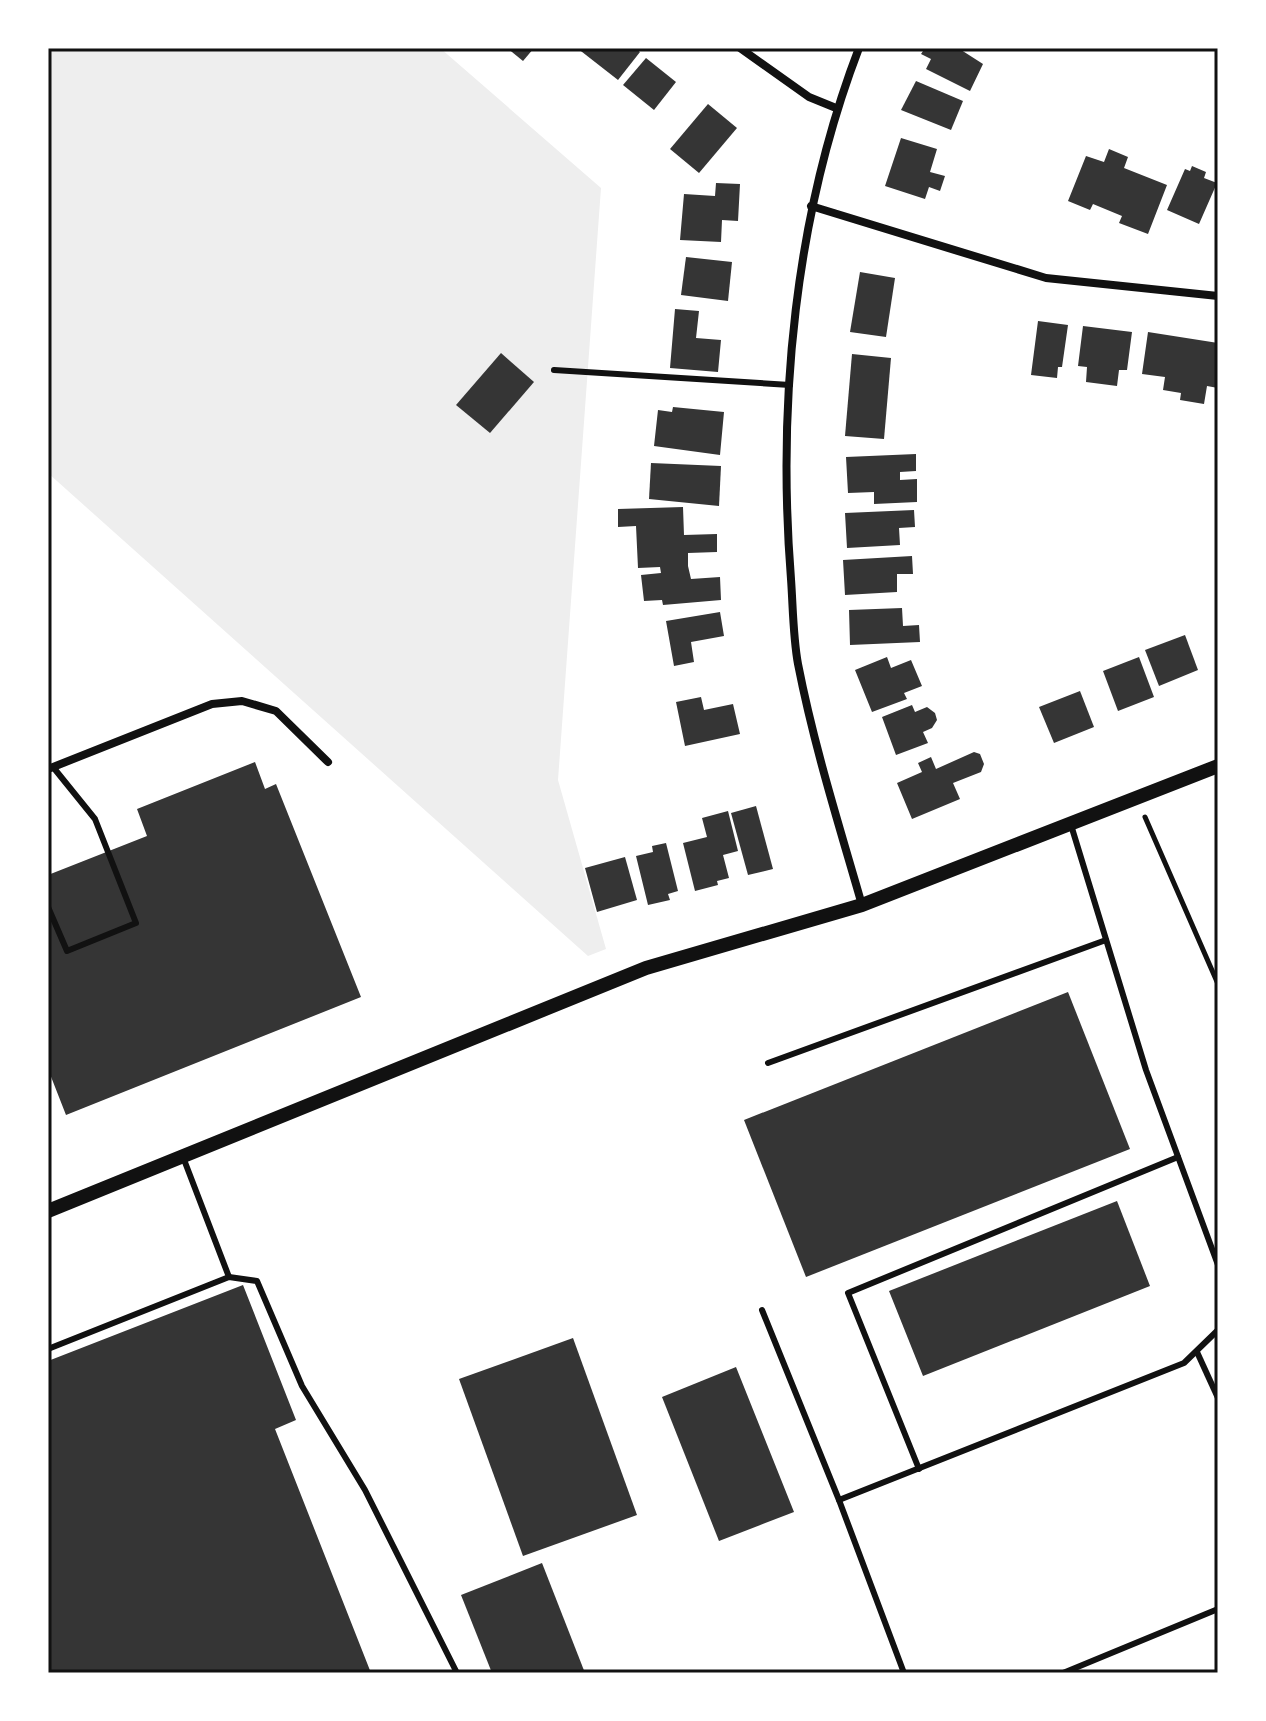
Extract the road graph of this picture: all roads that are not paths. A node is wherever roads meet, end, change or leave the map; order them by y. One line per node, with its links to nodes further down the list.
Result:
1 (740, 48): 3 (street)
2 (859, 48): 3 (street)
3 (836, 108): 4 (street)
4 (811, 206): 5 (street); 7 (street)
5 (1218, 296)
6 (554, 370): 7 (lane)
7 (790, 385): 12 (street)
8 (328, 762): 10 (street)
9 (1218, 766): 11 (street)
10 (50, 768): 13 (lane)
11 (1071, 825): 12 (street); 14 (lane)
12 (862, 905): 16 (street)
13 (48, 907)
14 (1106, 940): 15 (lane); 17 (lane)
15 (768, 1063)
16 (182, 1157): 18 (street); 20 (lane)
17 (1178, 1157): 19 (lane); 26 (lane)
18 (48, 1211)
19 (1218, 1265)
20 (229, 1277): 23 (lane); 29 (lane)
21 (762, 1310): 27 (lane)
22 (1218, 1330): 24 (lane)
23 (48, 1349)
24 (1197, 1352): 25 (lane); 26 (lane)
25 (1218, 1398)
26 (919, 1469): 27 (lane)
27 (839, 1500): 30 (lane)
28 (1218, 1609): 31 (lane)
29 (457, 1673)
30 (904, 1673)
31 (1063, 1673)

